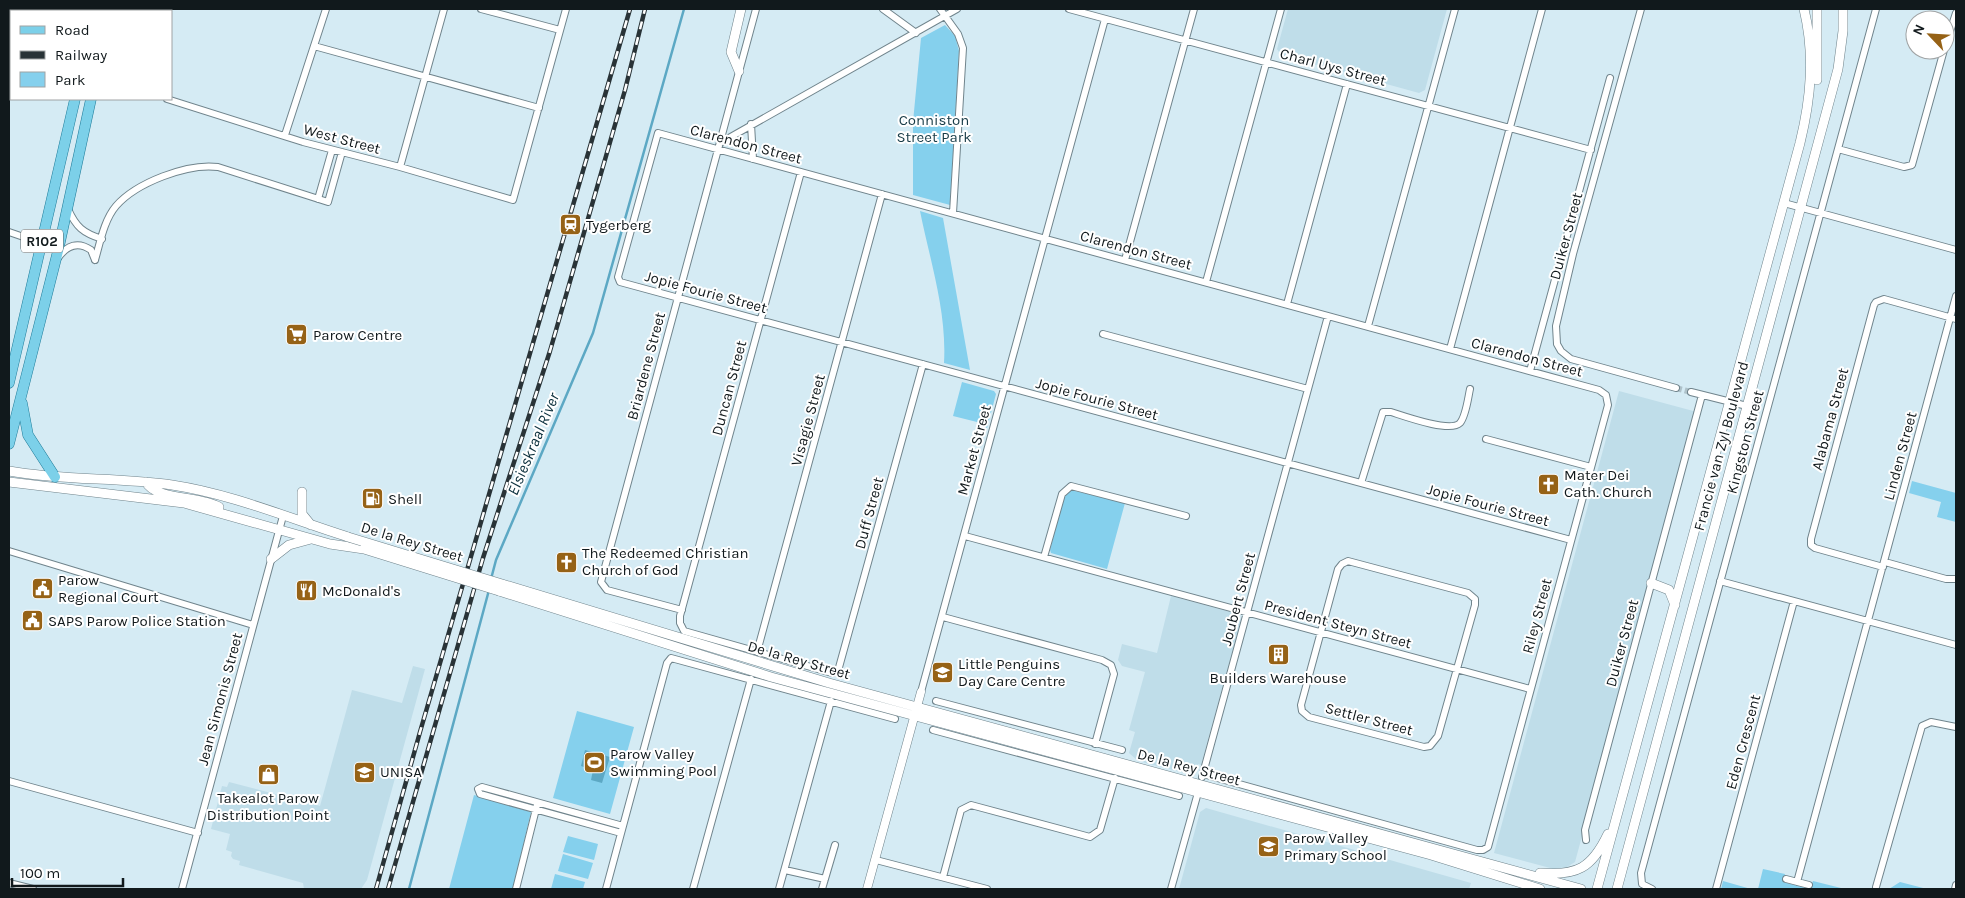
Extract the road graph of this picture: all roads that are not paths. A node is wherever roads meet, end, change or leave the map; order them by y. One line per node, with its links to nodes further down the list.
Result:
1 (326, 9): 25 (street)
2 (444, 9): 29 (street)
3 (481, 9): 22 (street)
4 (566, 9): 22 (street)
5 (741, 9): 28 (main road)
6 (756, 9): 28 (street, Briardene Street)
7 (884, 9): 23 (street)
8 (940, 9): 20 (street)
9 (957, 9): 20 (street)
10 (1069, 9): 21 (street, Charl Uys Street)
11 (1194, 9): 24 (street)
12 (1280, 9): 27 (street)
13 (1455, 9): 35 (street)
14 (1542, 9): 38 (street)
15 (1641, 9): 81 (street, Duiker Street)
16 (1804, 9): 40 (main road, Francie van Zyl Boulevard)
17 (1818, 9): 40 (main road)
18 (1843, 9): 53 (main road, Francie van Zyl Boulevard)
19 (1876, 9): 42 (street, Kingston Street)
20 (945, 16): 23 (street); 54 (street)
21 (1105, 19): 24 (street, Charl Uys Street); 60 (street, Market Street)
22 (560, 30): 36 (street)
23 (916, 32): 37 (street)
24 (1185, 40): 27 (street, Charl Uys Street); 63 (street)
25 (314, 46): 29 (street); 39 (street)
26 (1942, 60): 42 (street)
27 (1266, 62): 31 (street, Charl Uys Street); 66 (street)
28 (739, 72): 41 (street, Briardene Street)
29 (424, 77): 36 (street); 47 (street)
30 (1610, 78): 44 (street)
31 (1347, 84): 35 (street, Charl Uys Street); 69 (street)
32 (75, 100): 61 (main road, R102)
33 (91, 100): 52 (main road, R102)
34 (170, 100): 39 (street, West Street)
35 (1428, 106): 38 (street, Charl Uys Street); 73 (street)
36 (539, 108): 47 (street, West Street)
37 (751, 124): 41 (street); 46 (street)
38 (1510, 128): 44 (street, Charl Uys Street); 76 (street)
39 (285, 135): 43 (street, West Street)
40 (1800, 143): 51 (main road, Francie van Zyl Boulevard)
41 (719, 146): 46 (street, Clarendon Street); 65 (street, Clarendon Street); 68 (street, Briardene Street)
42 (1838, 149): 55 (street, Kingston Street)
43 (332, 150): 45 (street, West Street); 50 (street)
44 (1591, 150): 78 (street)
45 (342, 152): 47 (street, West Street); 50 (street)
46 (753, 159): 48 (street, Clarendon Street)
47 (400, 167)
48 (801, 172): 49 (street, Clarendon Street); 72 (street, Duncan Street)
49 (882, 194): 54 (street, Clarendon Street); 75 (street, Visagie Street)
50 (318, 199): 56 (street)
51 (1784, 203): 53 (street); 88 (main road, Francie van Zyl Boulevard)
52 (67, 207): 58 (street); 64 (main road, R102)
53 (1800, 208): 55 (street); 89 (main road, Francie van Zyl Boulevard)
54 (953, 213): 60 (street, Clarendon Street)
55 (1820, 213): 62 (street); 113 (street, Kingston Street)
56 (105, 228): 58 (street); 59 (street)
57 (9, 232): 61 (street)
58 (89, 235): 59 (street)
59 (102, 239): 64 (street)
60 (1045, 239): 63 (street, Clarendon Street); 80 (street, Market Street)
61 (41, 243): 79 (main road, R102)
62 (1956, 250)
63 (1125, 260): 66 (street, Clarendon Street)
64 (55, 261): 82 (main road, R102)
65 (618, 280): 68 (street, Jopie Fourie Street)
66 (1206, 282): 69 (street, Clarendon Street)
67 (1956, 296): 71 (street, Linden Street)
68 (678, 298): 72 (street, Jopie Fourie Street); 118 (street, Briardene Street)
69 (1287, 304): 70 (street, Clarendon Street)
70 (1328, 316): 73 (street, Clarendon Street); 83 (street, Joubert Street)
71 (1953, 318): 111 (street, Linden Street); 111 (street, Alabama Street)
72 (761, 320): 75 (street, Jopie Fourie Street); 118 (street, Duncan Street)
73 (1368, 326): 76 (street, Clarendon Street)
74 (1103, 334): 83 (street)
75 (842, 342): 77 (street, Jopie Fourie Street); 125 (street, Visagie Street)
76 (1450, 349): 78 (street, Clarendon Street)
77 (923, 364): 80 (street, Jopie Fourie Street); 126 (street, Duff Street)
78 (1530, 371): 86 (street, Clarendon Street)
79 (9, 383)
80 (1005, 388): 92 (street, Jopie Fourie Street); 105 (street, Market Street)
81 (1676, 388)
82 (22, 389): 91 (main road, R102); 95 (main road)
83 (1308, 389): 92 (street, Joubert Street)
84 (1470, 389): 98 (street)
85 (1691, 392): 87 (street)
86 (1606, 395): 93 (street, Riley Street)
87 (1702, 395): 88 (street); 114 (street, Duiker Street)
88 (1730, 402): 89 (street); 117 (main road, Francie van Zyl Boulevard)
89 (1746, 406): 179 (main road, Francie van Zyl Boulevard)
90 (1486, 439): 93 (street)
91 (9, 444)
92 (1287, 464): 98 (street, Jopie Fourie Street); 119 (street, Joubert Street)
93 (1590, 467): 107 (street, Riley Street)
94 (9, 471): 95 (main road, De la Rey Street)
95 (55, 477): 97 (main road, De la Rey Street)
96 (9, 482): 100 (main road, De la Rey Street)
97 (146, 482): 100 (main road); 101 (main road, De la Rey Street)
98 (1362, 483): 107 (street, Jopie Fourie Street)
99 (302, 492): 103 (main road)
100 (232, 515): 104 (main road, De la Rey Street)
101 (283, 516): 103 (main road, De la Rey Street); 104 (street, Jean Simonis Street)
102 (1186, 516): 109 (street)
103 (311, 525): 115 (main road, De la Rey Street, bridge)
104 (279, 529): 106 (main road, De la Rey Street); 110 (street, Jean Simonis Street)
105 (965, 536): 109 (street, President Steyn Street); 120 (street, Market Street)
106 (311, 539): 110 (main road); 115 (main road, De la Rey Street, bridge)
107 (1571, 540): 129 (street, Riley Street)
108 (9, 551): 122 (street)
109 (1044, 557): 119 (street, President Steyn Street)
110 (271, 559): 122 (street, Jean Simonis Street)
111 (1884, 565): 112 (street, Alabama Street); 121 (street, Linden Street)
112 (1956, 579)
113 (1720, 581): 116 (street); 180 (street, Kingston Street)
114 (1651, 582): 117 (main road); 150 (street, Duiker Street)
115 (501, 588): 133 (main road, De la Rey Street)
116 (1794, 601): 121 (street); 181 (street, Eden Crescent)
117 (1675, 606): 142 (main road, Francie van Zyl Boulevard)
118 (682, 610): 125 (street, De la Rey Street)
119 (1247, 612): 123 (street, President Steyn Street); 139 (street, Joubert Street)
120 (943, 617): 130 (street, Market Street); 137 (street)
121 (1868, 621): 124 (street); 160 (street, Linden Street)
122 (253, 625): 149 (street, Jean Simonis Street)
123 (1321, 632): 127 (street, President Steyn Street); 127 (street); 127 (street, Settler Street)
124 (1956, 645)
125 (757, 652): 126 (street, De la Rey Street)
126 (840, 669)
127 (1457, 669): 129 (street, President Steyn Street)
128 (751, 679): 131 (street, De la Rey Street); 148 (street, De la Rey Street); 169 (street)
129 (1530, 689): 152 (street, Riley Street)
130 (921, 692): 133 (street, Market Street)
131 (831, 701): 134 (street, De la Rey Street); 154 (street)
132 (936, 701): 137 (street, De la Rey Street)
133 (916, 712): 143 (main road, De la Rey Street); 153 (street, Market Street)
134 (895, 719)
135 (1956, 728): 164 (street)
136 (933, 730): 140 (street, De la Rey Street)
137 (1095, 744): 138 (street, De la Rey Street)
138 (1122, 750)
139 (1203, 774): 143 (street, Joubert Street); 152 (street, De la Rey Street)
140 (1114, 778): 144 (street, De la Rey Street); 156 (street)
141 (9, 781): 149 (street)
142 (1626, 787): 155 (main road); 178 (main road, Francie van Zyl Boulevard)
143 (1199, 788): 155 (main road, De la Rey Street); 159 (main road, De la Rey Street); 174 (street, Joubert Street)
144 (1179, 796)
145 (537, 806): 145 (street); 146 (street); 147 (street); 167 (street)
146 (566, 810): 147 (street); 148 (street)
147 (564, 817): 148 (street)
148 (622, 829): 168 (street)
149 (198, 833): 166 (street, Jean Simonis Street)
150 (1586, 840)
151 (835, 845): 157 (street)
152 (1489, 845)
153 (876, 860): 156 (street); 172 (street, Market Street)
154 (785, 870): 157 (street); 170 (street)
155 (1517, 870): 177 (main road, De la Rey Street)
156 (943, 877): 173 (street)
157 (825, 879): 171 (street)
158 (1786, 879): 160 (street)
159 (1514, 882): 175 (main road); 176 (main road, De la Rey Street)
160 (1798, 882): 162 (street)
161 (9, 883): 165 (street)
162 (1809, 885)
163 (1956, 885): 182 (street)
164 (1876, 887)
165 (33, 889)
166 (182, 889)
167 (516, 889)
168 (606, 889)
169 (693, 889)
170 (779, 889)
171 (822, 889)
172 (867, 889)
173 (988, 889)
174 (1171, 889)
175 (1529, 889)
176 (1540, 889)
177 (1581, 889)
178 (1597, 889)
179 (1617, 889)
180 (1652, 889)
181 (1716, 889)
182 (1955, 889)

